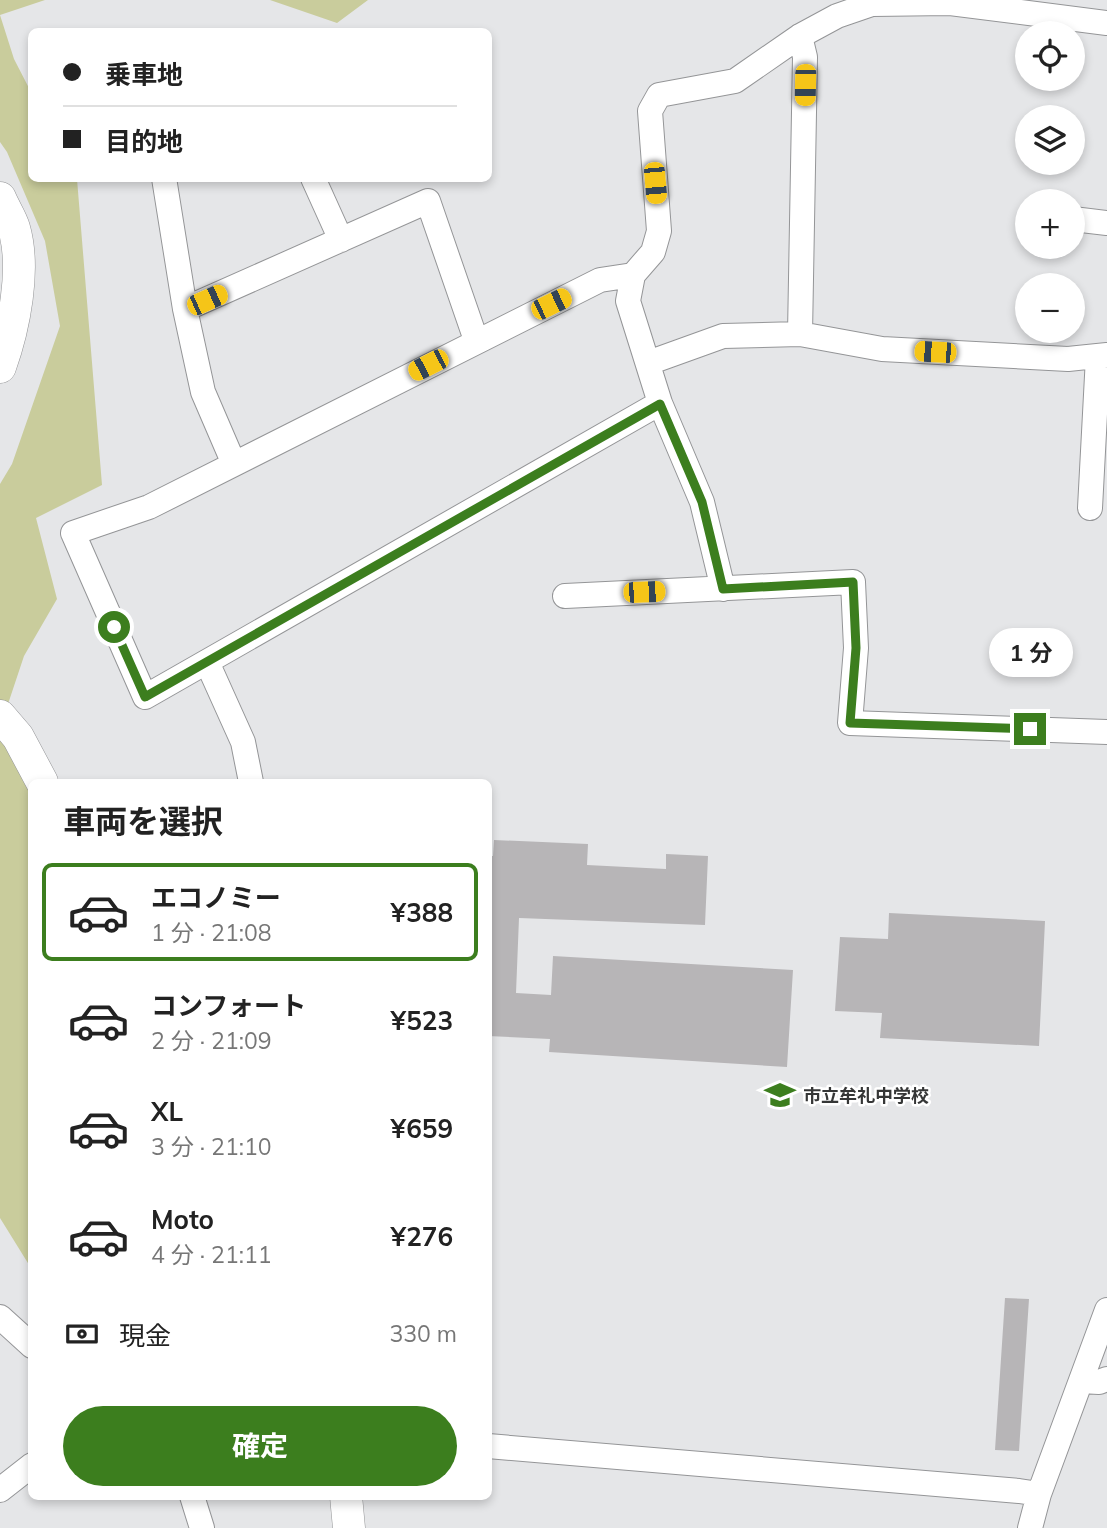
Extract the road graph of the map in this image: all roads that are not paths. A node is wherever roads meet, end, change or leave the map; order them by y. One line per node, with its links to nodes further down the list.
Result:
1 (1107, 23): 2 (street)
2 (800, 36): 9 (street); 11 (street)
3 (165, 182): 10 (street)
4 (315, 182): 8 (street)
5 (0, 198): 15 (street)
6 (1085, 220): 7 (street)
7 (1107, 223)
8 (341, 240): 10 (street); 12 (street)
9 (633, 275): 12 (street); 14 (street)
10 (185, 309): 17 (street)
11 (800, 334): 13 (street); 14 (street)
12 (476, 340): 17 (street)
13 (1103, 356): 18 (street)
14 (648, 363): 16 (street)
15 (0, 367)
16 (660, 404): 19 (street); 21 (street)
17 (234, 464): 21 (street)
18 (1090, 508)
19 (723, 589): 20 (street); 23 (street)
20 (565, 596)
21 (207, 662): 25 (street)
22 (0, 716): 24 (street)
23 (1107, 732)
24 (40, 779)
25 (250, 779)
26 (1107, 1311): 30 (street)
27 (0, 1317): 28 (street)
28 (28, 1342)
29 (1107, 1379): 30 (street)
30 (1082, 1381): 34 (street)
31 (492, 1446): 34 (street)
32 (28, 1468): 33 (street)
33 (0, 1490)
34 (1039, 1494): 39 (street)
35 (193, 1500): 37 (street)
36 (346, 1500): 38 (street)
37 (202, 1528)
38 (349, 1528)
39 (1030, 1528)

